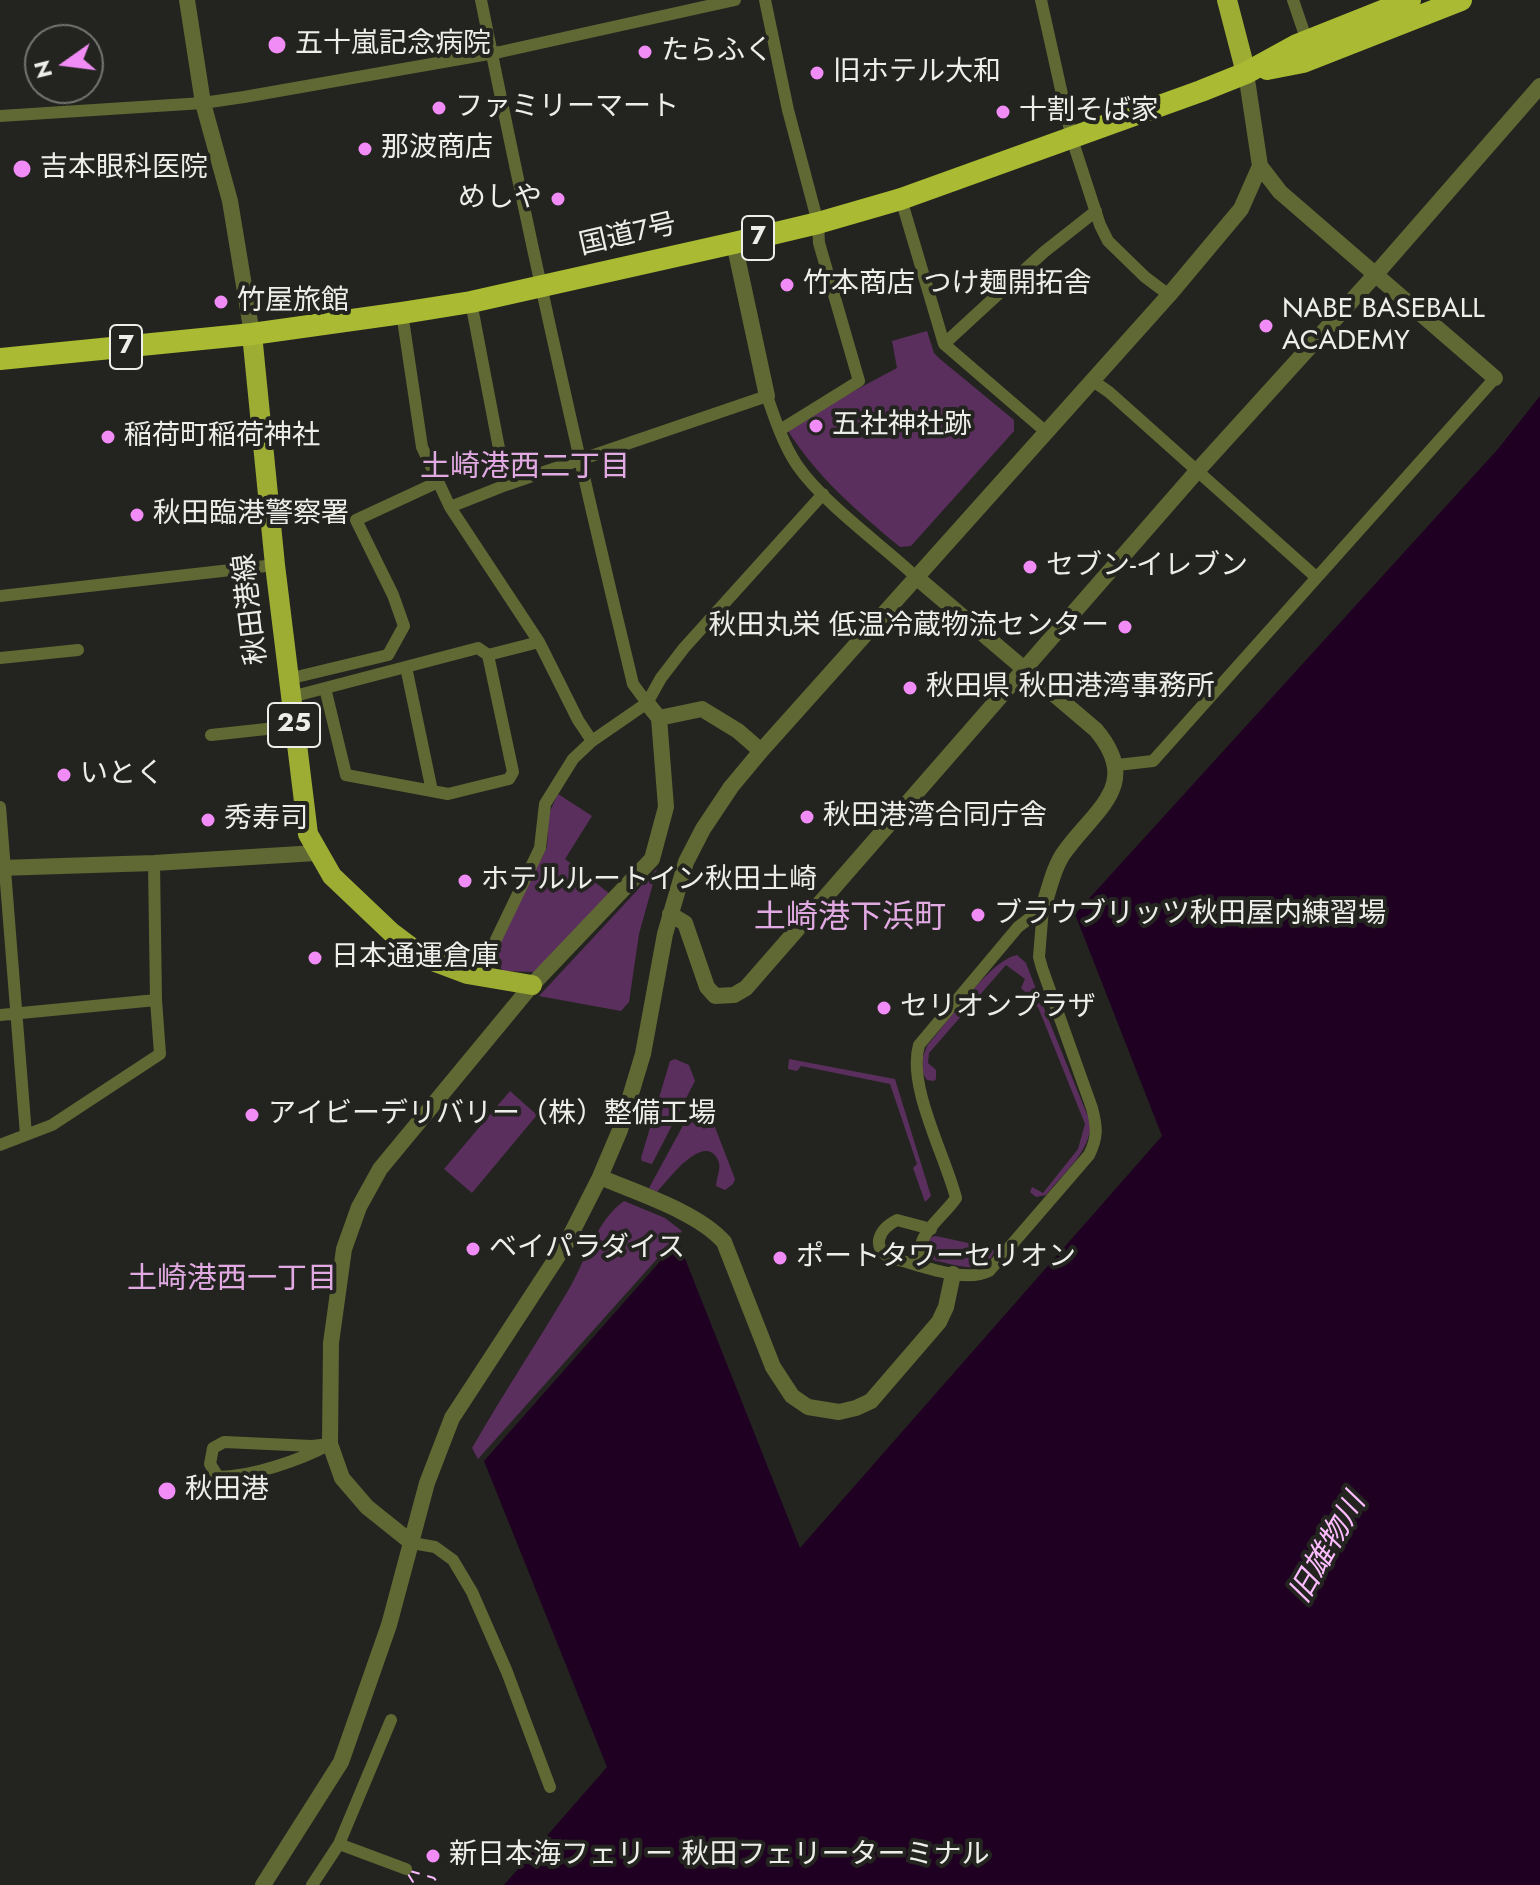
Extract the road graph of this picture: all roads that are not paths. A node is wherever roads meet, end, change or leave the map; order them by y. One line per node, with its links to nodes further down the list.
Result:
1 (187, 0): 14 (street)
2 (481, 0): 11 (street)
3 (735, 0): 11 (street)
4 (765, 0): 20 (street)
5 (1041, 0): 16 (street)
6 (1227, 0): 12 (main road)
7 (1293, 0): 10 (street)
8 (1410, 0): 10 (highway, 7)
9 (1461, 0): 12 (highway, 7)
10 (1307, 41): 12 (highway, 7)
11 (492, 53): 14 (street); 23 (street)
12 (1246, 73): 16 (highway, 国道7号 / 7); 17 (street)
13 (1540, 86): 22 (street)
14 (203, 103): 15 (street); 27 (street)
15 (0, 116)
16 (1072, 139): 18 (highway, 国道7号 / 7); 19 (street)
17 (1260, 166): 22 (street); 24 (street)
18 (901, 199): 20 (highway, 国道7号 / 7); 28 (street)
19 (1096, 211): 24 (street); 28 (street)
20 (818, 223): 21 (highway, 国道7号 / 7); 33 (street)
21 (734, 243): 23 (highway, 国道7号 / 7); 32 (street)
22 (1375, 275): 30 (street); 36 (street)
23 (543, 286): 25 (highway, 国道7号 / 7); 35 (street)
24 (1169, 295): 31 (street)
25 (471, 302): 26 (highway, 国道7号 / 7); 38 (street)
26 (402, 313): 27 (highway, 国道7号 / 7); 37 (street)
27 (252, 334): 29 (highway, 国道7号 / 7); 41 (main road, 秋田港線 / 25)
28 (944, 344): 34 (street)
29 (0, 359)
30 (1495, 378): 43 (street)
31 (1093, 381): 34 (street); 36 (street)
32 (767, 396): 33 (street); 35 (street)
33 (780, 430): 39 (street)
34 (1045, 431): 42 (street)
35 (579, 462): 38 (street); 53 (street)
36 (1198, 470): 43 (street); 50 (street)
37 (438, 482): 40 (street); 51 (street)
38 (506, 485): 40 (street)
39 (823, 494): 42 (street); 53 (street)
40 (450, 507): 45 (street)
41 (275, 565): 44 (street); 51 (main road, 秋田港線 / 25)
42 (916, 577): 50 (street); 58 (street)
43 (1316, 577): 59 (street)
44 (0, 596)
45 (539, 642): 47 (street); 57 (street)
46 (78, 650): 48 (street)
47 (488, 655): 49 (street); 60 (street)
48 (0, 658)
49 (406, 667): 52 (street); 60 (street)
50 (1025, 667): 59 (street); 66 (street)
51 (290, 688): 52 (street); 55 (main road, 秋田港線 / 25)
52 (325, 688): 60 (street)
53 (647, 703): 54 (street); 57 (street)
54 (659, 718): 58 (street); 68 (street)
55 (294, 726): 56 (street); 62 (main road, 秋田港線 / 25)
56 (211, 735)
57 (592, 741): 67 (street)
58 (761, 751): 66 (street)
59 (1117, 765): 65 (street)
60 (432, 791)
61 (0, 807): 64 (street)
62 (316, 853): 63 (street); 67 (main road, 秋田港線 / 25)
63 (154, 863): 64 (street); 69 (street)
64 (3, 868): 70 (street)
65 (1043, 908): 75 (street); 77 (street)
66 (670, 914): 74 (street)
67 (478, 977): 68 (main road, 秋田港線 / 25)
68 (532, 985): 78 (street)
69 (156, 1000): 70 (street); 72 (street)
70 (16, 1013): 71 (street); 72 (street)
71 (0, 1015)
72 (26, 1135): 73 (street)
73 (0, 1145)
74 (600, 1177): 77 (street); 79 (street)
75 (931, 1229): 76 (street); 76 (street)
76 (924, 1266): 77 (street)
77 (953, 1274)
78 (330, 1444): 78 (street); 79 (street)
79 (412, 1543): 81 (street); 84 (street)
80 (391, 1720): 82 (street)
81 (550, 1787)
82 (339, 1844): 83 (street); 85 (street)
83 (406, 1869)
84 (263, 1885)
85 (312, 1885)

